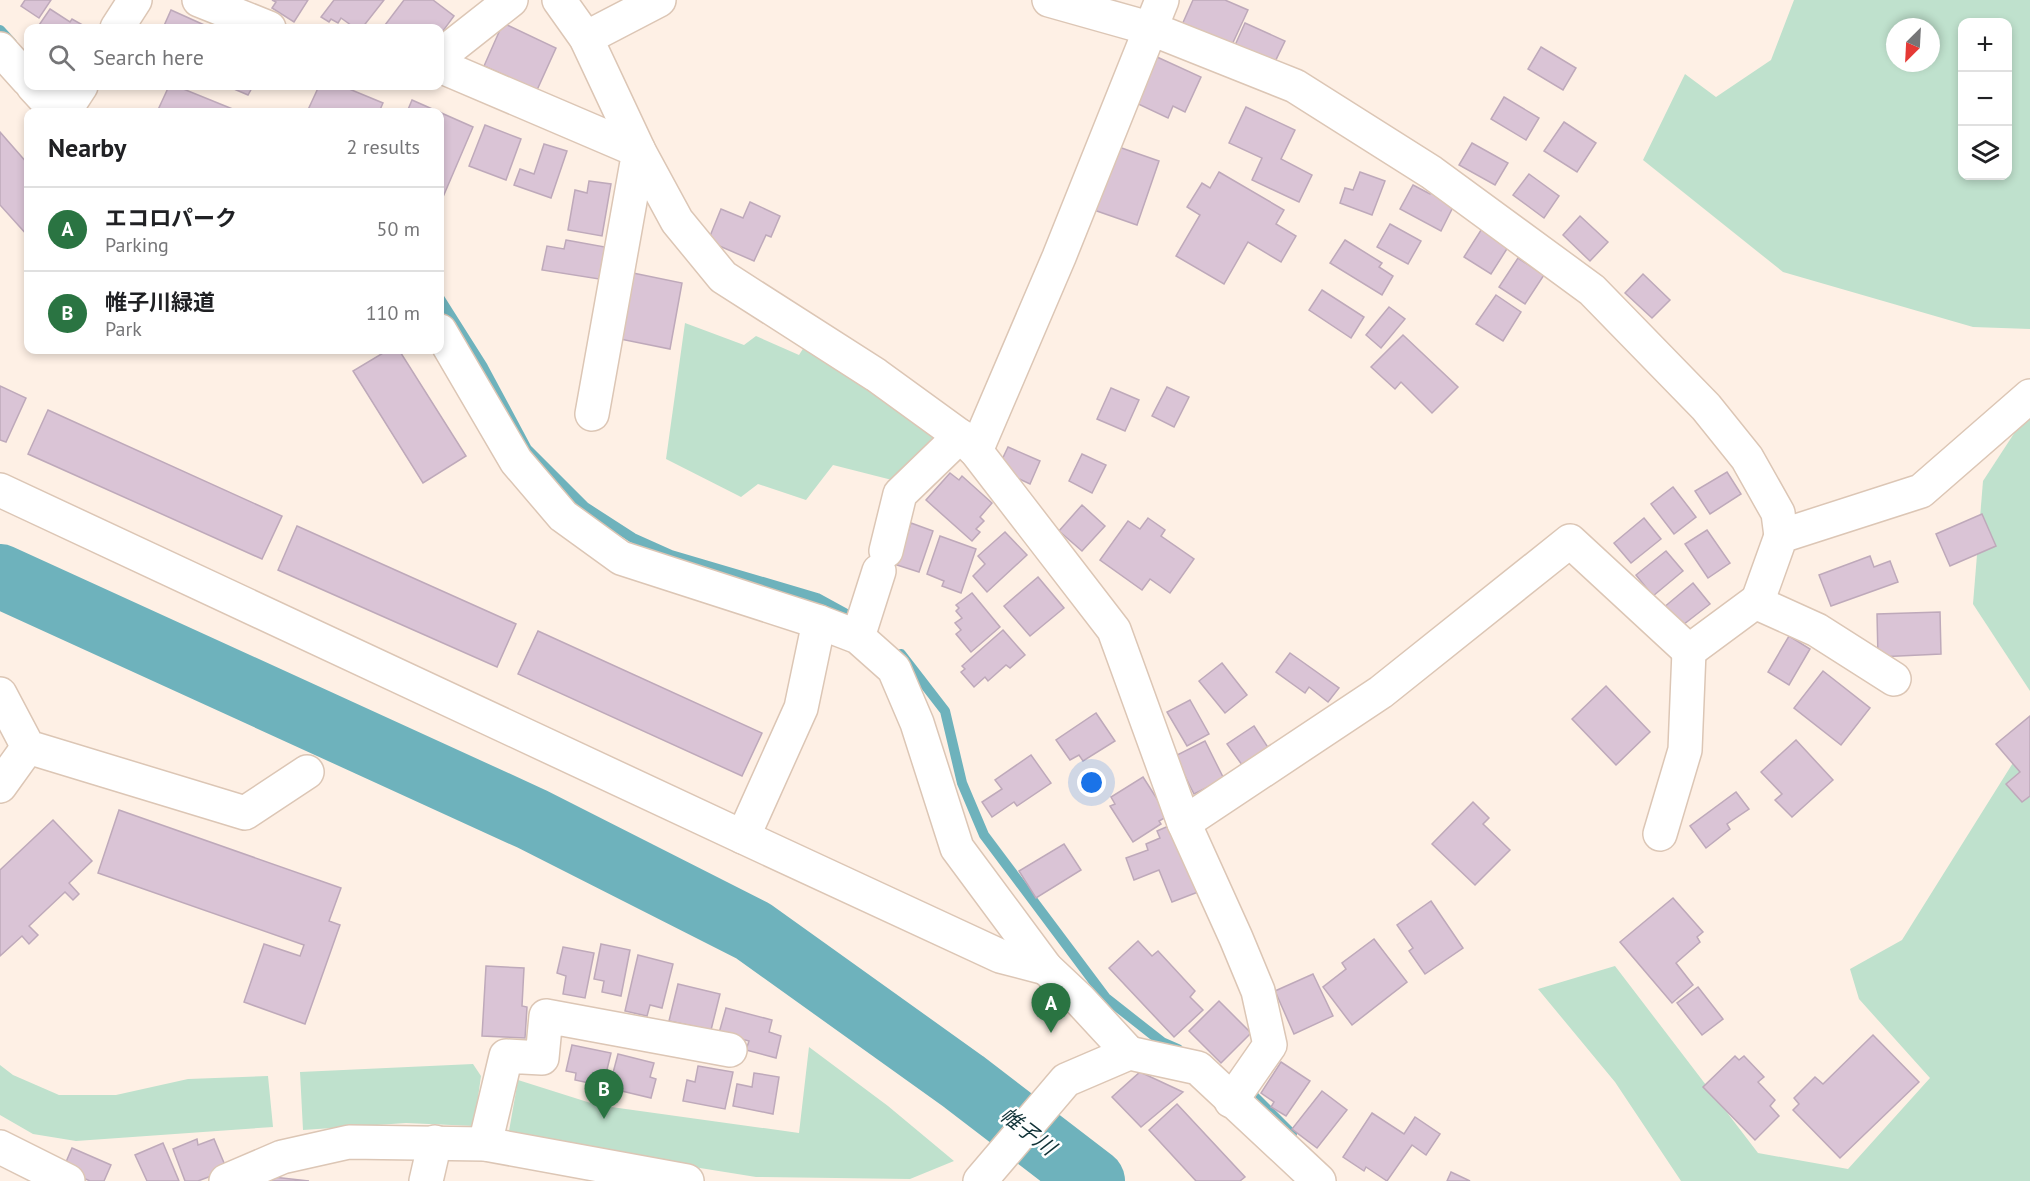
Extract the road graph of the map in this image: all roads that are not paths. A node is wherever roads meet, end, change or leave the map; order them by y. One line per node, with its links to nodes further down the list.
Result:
1 (135, 0): 8 (street)
2 (199, 0): 9 (street)
3 (511, 0): 12 (street)
4 (559, 0): 10 (street)
5 (659, 0): 10 (street)
6 (1049, 0): 7 (street)
7 (1157, 14): 23 (street); 25 (street)
8 (120, 24)
9 (259, 24)
10 (586, 38): 19 (street)
11 (0, 49): 14 (street)
12 (444, 53)
13 (444, 68): 19 (street)
14 (24, 76)
15 (37, 90): 17 (street)
16 (78, 90): 18 (street)
17 (53, 108)
18 (67, 108)
19 (639, 151): 22 (street); 23 (street)
20 (444, 338): 27 (street)
21 (2030, 396): 25 (street)
22 (592, 414)
23 (968, 444): 28 (street); 35 (street)
24 (0, 490): 37 (street)
25 (1781, 536): 26 (street)
26 (1758, 600): 29 (street); 30 (street)
27 (819, 622): 28 (street); 37 (street)
28 (858, 637): 38 (street)
29 (1689, 651): 35 (street); 36 (street)
30 (1894, 679)
31 (0, 694): 32 (street)
32 (28, 747): 33 (street); 34 (street)
33 (307, 772)
34 (0, 786)
35 (1184, 823): 41 (street)
36 (1660, 834)
37 (743, 837): 38 (street)
38 (1046, 968): 40 (street)
39 (730, 1050): 43 (street)
40 (1129, 1053): 41 (street); 46 (street)
41 (1231, 1101): 51 (street)
42 (435, 1142): 43 (street); 48 (street); 49 (street)
43 (485, 1144): 45 (street)
44 (0, 1147): 47 (street)
45 (587, 1172): 50 (street)
46 (986, 1176)
47 (68, 1181)
48 (226, 1181)
49 (426, 1181)
50 (687, 1181)
51 (1319, 1181)

